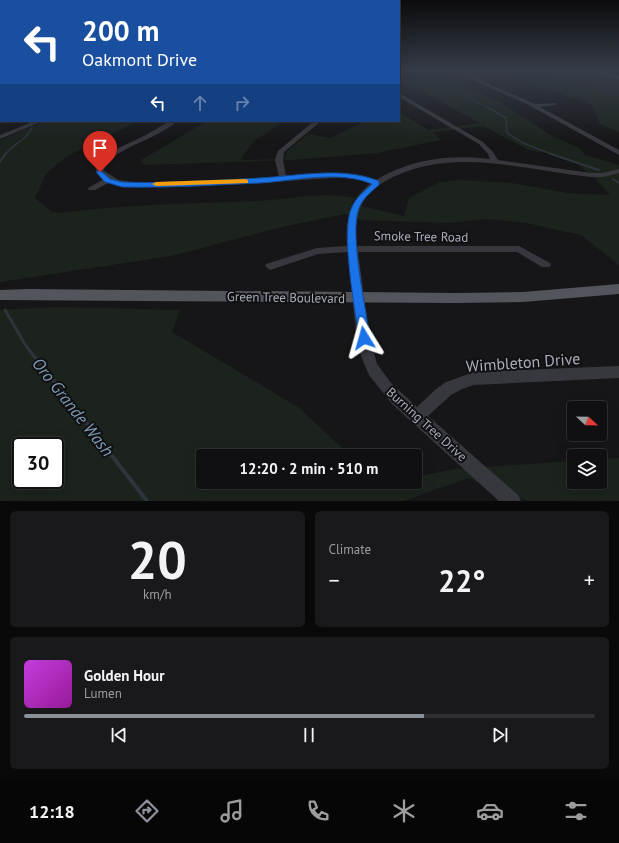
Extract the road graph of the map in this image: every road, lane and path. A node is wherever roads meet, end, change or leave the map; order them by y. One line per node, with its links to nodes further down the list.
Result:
1 (509, 94): 4 (street)
2 (400, 96): 12 (street)
3 (554, 104): 4 (street)
4 (535, 106): 11 (street)
5 (38, 122): 9 (street)
6 (172, 122): 15 (street)
7 (317, 122): 14 (street)
8 (0, 129): 9 (street)
9 (10, 134): 10 (street)
10 (0, 137)
11 (619, 153)
12 (495, 161): 13 (street, Burning Tree Drive); 16 (street, Burning Tree Drive)
13 (619, 171)
14 (283, 179): 15 (street); 16 (street)
15 (108, 180): 17 (street)
16 (376, 183): 18 (street, Burning Tree Drive)
17 (92, 188)
18 (353, 249): 19 (street, Smoke Tree Road); 20 (street, Smoke Tree Road); 23 (street, Burning Tree Drive)
19 (546, 265)
20 (270, 266)
21 (619, 289): 23 (main road, Green Tree Boulevard)
22 (0, 295): 23 (main road, Green Tree Boulevard)
23 (359, 297): 25 (street, Burning Tree Drive)
24 (619, 372): 25 (street, Wimbleton Drive)
25 (417, 417): 26 (street, Burning Tree Drive)
26 (512, 501)

